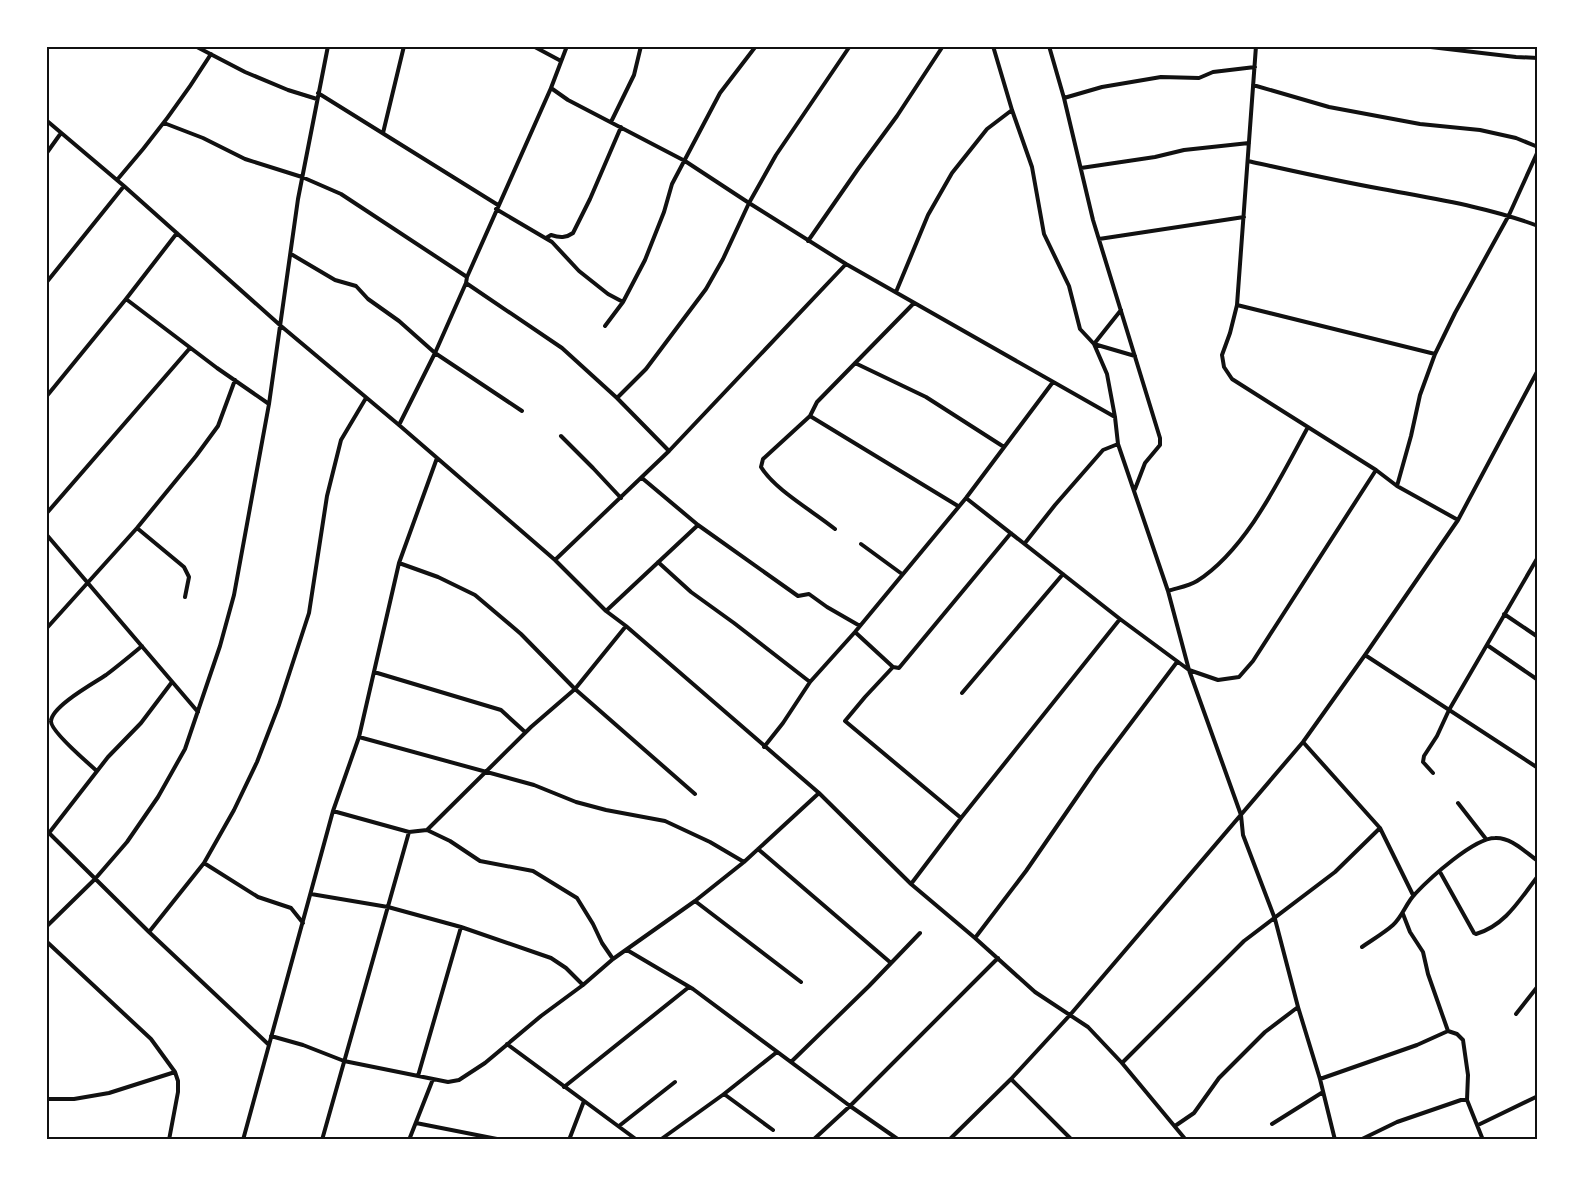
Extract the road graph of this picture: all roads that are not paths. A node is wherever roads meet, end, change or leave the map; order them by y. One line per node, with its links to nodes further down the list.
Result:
1 (194, 46): 14 (street)
2 (328, 46): 20 (street)
3 (404, 46): 29 (street)
4 (533, 46): 16 (street)
5 (567, 46): 16 (street)
6 (641, 46): 26 (street)
7 (756, 46): 34 (street)
8 (850, 46): 40 (street)
9 (943, 46): 48 (street)
10 (993, 46): 23 (street)
11 (1049, 46): 21 (street)
12 (1256, 46): 17 (street)
13 (1422, 46): 15 (street)
14 (211, 54): 22 (street); 25 (street)
15 (1538, 58)
16 (560, 61): 19 (street)
17 (1255, 67): 18 (street); 21 (street)
18 (1254, 85): 30 (street); 31 (street)
19 (551, 88): 26 (street); 41 (street)
20 (318, 94): 22 (street); 29 (street)
21 (1064, 98): 36 (street)
22 (317, 99): 37 (street)
23 (1012, 110): 54 (street); 62 (street)
24 (46, 120): 28 (street)
25 (164, 122): 37 (street); 38 (street)
26 (611, 122): 27 (street)
27 (621, 127): 34 (street); 46 (street)
28 (61, 133): 33 (street); 38 (street)
29 (384, 133): 41 (street)
30 (1249, 142): 35 (street); 36 (street)
31 (1538, 147)
32 (1538, 151): 42 (street)
33 (46, 154)
34 (685, 161): 40 (street); 56 (street)
35 (1248, 161): 42 (street); 43 (street)
36 (1081, 168): 47 (street)
37 (302, 177): 49 (street); 51 (street)
38 (117, 180): 39 (street)
39 (124, 186): 45 (street); 52 (street)
40 (749, 203): 48 (street); 73 (street)
41 (497, 207): 46 (street); 51 (street)
42 (1509, 215): 44 (street); 65 (street)
43 (1244, 217): 47 (street); 58 (street)
44 (1538, 226)
45 (177, 233): 55 (street); 60 (street)
46 (546, 238): 56 (street)
47 (1099, 239): 59 (street)
48 (808, 241): 50 (street)
49 (290, 254): 60 (street); 64 (street)
50 (846, 264): 54 (street); 83 (street)
51 (467, 277): 53 (street)
52 (46, 283)
53 (466, 283): 64 (street); 73 (street)
54 (896, 292): 57 (street)
55 (126, 299): 63 (street); 71 (street)
56 (623, 302): 61 (street)
57 (914, 303): 67 (street); 70 (street)
58 (1237, 305): 65 (street); 79 (street)
59 (1121, 310): 62 (street); 66 (street)
60 (281, 326): 72 (street); 74 (street)
61 (606, 326)
62 (1094, 344): 66 (street); 77 (street)
63 (190, 348): 69 (street); 92 (street)
64 (435, 353): 75 (street); 78 (street)
65 (1434, 354): 87 (street)
66 (1135, 356): 88 (street)
67 (855, 363): 76 (street); 82 (street)
68 (1538, 370): 93 (street)
69 (235, 380): 74 (street); 95 (street)
70 (1053, 382): 77 (street); 82 (street)
71 (46, 397)
72 (366, 398): 78 (street); 156 (street)
73 (617, 398): 83 (street)
74 (269, 404): 133 (street)
75 (522, 411)
76 (810, 416): 91 (street); 96 (street)
77 (1116, 417): 81 (street)
78 (399, 425): 84 (street)
79 (1308, 427): 85 (street); 110 (street)
80 (561, 436): 89 (street)
81 (1118, 444): 88 (street); 99 (street)
82 (1004, 447): 90 (street)
83 (669, 452): 86 (street)
84 (437, 458): 102 (street); 104 (street)
85 (1376, 470): 87 (street); 125 (street)
86 (642, 478): 89 (street); 94 (street)
87 (1397, 486): 93 (street)
88 (1135, 489): 110 (street)
89 (621, 498): 102 (street)
90 (966, 498): 91 (street); 97 (street)
91 (958, 506): 107 (street)
92 (46, 514)
93 (1458, 520): 122 (street)
94 (698, 525): 103 (street); 116 (street)
95 (137, 528): 109 (street); 111 (street)
96 (835, 529)
97 (1011, 532): 99 (street); 124 (street)
98 (46, 534): 109 (street)
99 (1025, 543): 108 (street)
100 (861, 544): 107 (street)
101 (1538, 557): 105 (street)
102 (555, 560): 112 (street)
103 (658, 562): 112 (street); 129 (street)
104 (399, 563): 126 (street); 130 (street)
105 (1533, 566): 106 (street); 113 (street)
106 (1538, 569)
107 (902, 574): 116 (street)
108 (1063, 574): 114 (street); 131 (street)
109 (88, 582): 117 (street); 121 (street)
110 (1168, 591): 125 (street)
111 (185, 597)
112 (606, 611): 115 (street)
113 (1504, 614): 119 (street); 120 (street)
114 (1120, 619): 123 (street); 147 (street)
115 (626, 626): 130 (street); 137 (street)
116 (860, 626): 118 (street)
117 (46, 629)
118 (855, 632): 124 (street); 129 (street)
119 (1538, 636)
120 (1487, 645): 127 (street); 132 (street)
121 (142, 646): 128 (street); 139 (street)
122 (1365, 655): 132 (street); 136 (street)
123 (1177, 662): 125 (street); 172 (street)
124 (893, 667): 147 (street)
125 (1189, 670): 146 (street)
126 (374, 672): 134 (street); 135 (street)
127 (1538, 680)
128 (172, 682): 133 (street); 139 (street)
129 (810, 682): 137 (street)
130 (575, 689): 134 (street); 142 (street)
131 (962, 694)
132 (1449, 710): 138 (street); 141 (street)
133 (198, 712): 159 (street)
134 (525, 732): 140 (street)
135 (359, 737): 140 (street); 145 (street)
136 (1303, 742): 146 (street); 148 (street)
137 (764, 747): 143 (street)
138 (1538, 768)
139 (97, 771): 150 (street)
140 (484, 773): 149 (street); 155 (street)
141 (1433, 773)
142 (695, 794)
143 (819, 794): 153 (street); 160 (street)
144 (1458, 803): 152 (street)
145 (333, 811): 151 (street); 161 (street)
146 (1241, 815): 166 (street); 185 (street)
147 (961, 818): 160 (street)
148 (1380, 828): 162 (street); 166 (street)
149 (427, 830): 151 (street); 177 (street)
150 (48, 831): 159 (street)
151 (409, 832): 164 (street)
152 (1486, 839): 154 (street); 157 (street)
153 (758, 849): 155 (street); 178 (street)
154 (1538, 861)
155 (744, 862): 163 (street)
156 (204, 863): 167 (street); 170 (street)
157 (1440, 872): 158 (street); 162 (street)
158 (1538, 876)
159 (94, 878): 168 (street); 170 (street)
160 (911, 884): 172 (street)
161 (311, 894): 164 (street); 167 (street)
162 (1413, 895): 165 (street)
163 (695, 902): 175 (street); 179 (street)
164 (388, 907): 169 (street); 191 (street)
165 (1403, 914): 174 (street); 186 (street)
166 (1275, 919): 183 (street); 193 (street)
167 (303, 923): 187 (street)
168 (46, 927)
169 (461, 927): 180 (street); 195 (street)
170 (149, 932): 188 (street)
171 (920, 933): 178 (street)
172 (975, 938): 176 (street)
173 (46, 941): 194 (street)
174 (1362, 947)
175 (626, 950): 177 (street); 182 (street)
176 (998, 958): 185 (street); 207 (street)
177 (614, 959): 180 (street)
178 (891, 963): 192 (street)
179 (801, 982)
180 (582, 985): 189 (street)
181 (1538, 986): 184 (street)
182 (689, 987): 190 (street); 200 (street)
183 (1298, 1007): 198 (street); 212 (street)
184 (1516, 1014)
185 (1070, 1015): 193 (street); 197 (street)
186 (1448, 1031): 198 (street); 205 (street)
187 (271, 1036): 188 (street); 191 (street)
188 (268, 1044): 215 (street)
189 (506, 1044): 196 (street); 200 (street)
190 (777, 1052): 192 (street); 202 (street)
191 (344, 1061): 195 (street); 216 (street)
192 (791, 1062): 207 (street)
193 (1122, 1063): 212 (street)
194 (175, 1072): 204 (street); 214 (street)
195 (418, 1076): 196 (street)
196 (433, 1079): 208 (street)
197 (1010, 1079): 224 (street); 225 (street)
198 (1320, 1080): 201 (street)
199 (676, 1082): 211 (street)
200 (564, 1087): 206 (street)
201 (1323, 1092): 209 (street); 227 (street)
202 (724, 1094): 213 (street); 221 (street)
203 (1537, 1097): 210 (street)
204 (46, 1099)
205 (1467, 1100): 210 (street); 228 (street)
206 (584, 1101): 211 (street); 219 (street)
207 (850, 1106): 222 (street); 223 (street)
208 (416, 1123): 217 (street); 218 (street)
209 (1272, 1124)
210 (1478, 1125): 229 (street)
211 (619, 1126): 220 (street)
212 (1175, 1126): 226 (street)
213 (773, 1130)
214 (169, 1140)
215 (243, 1140)
216 (322, 1140)
217 (409, 1140)
218 (502, 1140)
219 (569, 1140)
220 (637, 1140)
221 (660, 1140)
222 (813, 1140)
223 (899, 1140)
224 (949, 1140)
225 (1071, 1140)
226 (1186, 1140)
227 (1336, 1140)
228 (1360, 1140)
229 (1483, 1140)

